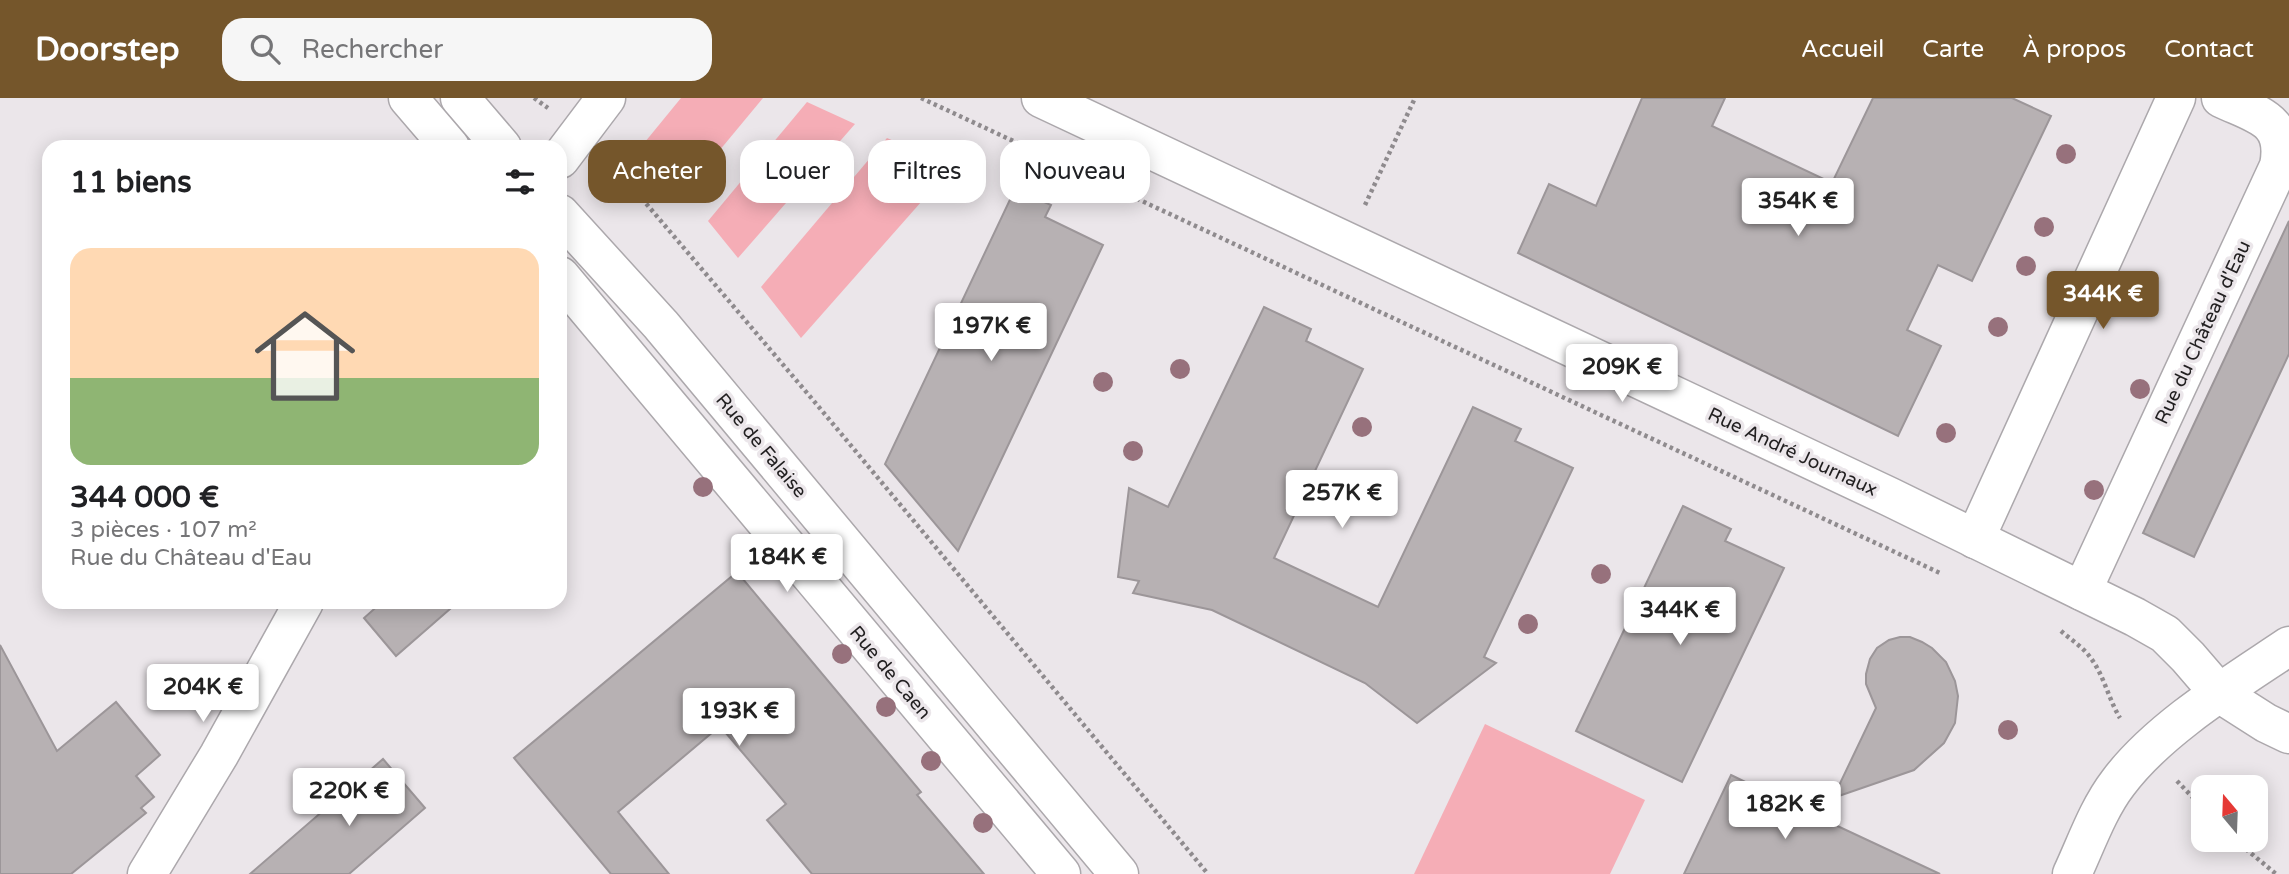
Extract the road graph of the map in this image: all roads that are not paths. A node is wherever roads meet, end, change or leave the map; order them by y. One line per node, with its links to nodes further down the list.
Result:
1 (408, 98): 7 (street)
2 (460, 98): 8 (street)
3 (606, 98): 9 (street)
4 (1041, 98): 12 (street, Rue André Journaux)
5 (2176, 98): 12 (street)
6 (2221, 98): 13 (street, Rue du Château d'Eau)
7 (444, 140)
8 (496, 140)
9 (567, 149)
10 (567, 223): 20 (street, Rue de Falaise)
11 (567, 284): 19 (street, Rue de Caen)
12 (1975, 539): 13 (street, Rue André Journaux)
13 (2082, 591): 16 (street, Rue André Journaux)
14 (300, 609): 18 (street)
15 (2289, 646): 16 (street)
16 (2219, 693): 17 (street, Rue André Journaux); 21 (street)
17 (2289, 734)
18 (147, 874)
19 (1060, 874)
20 (1119, 874)
21 (2072, 874)

